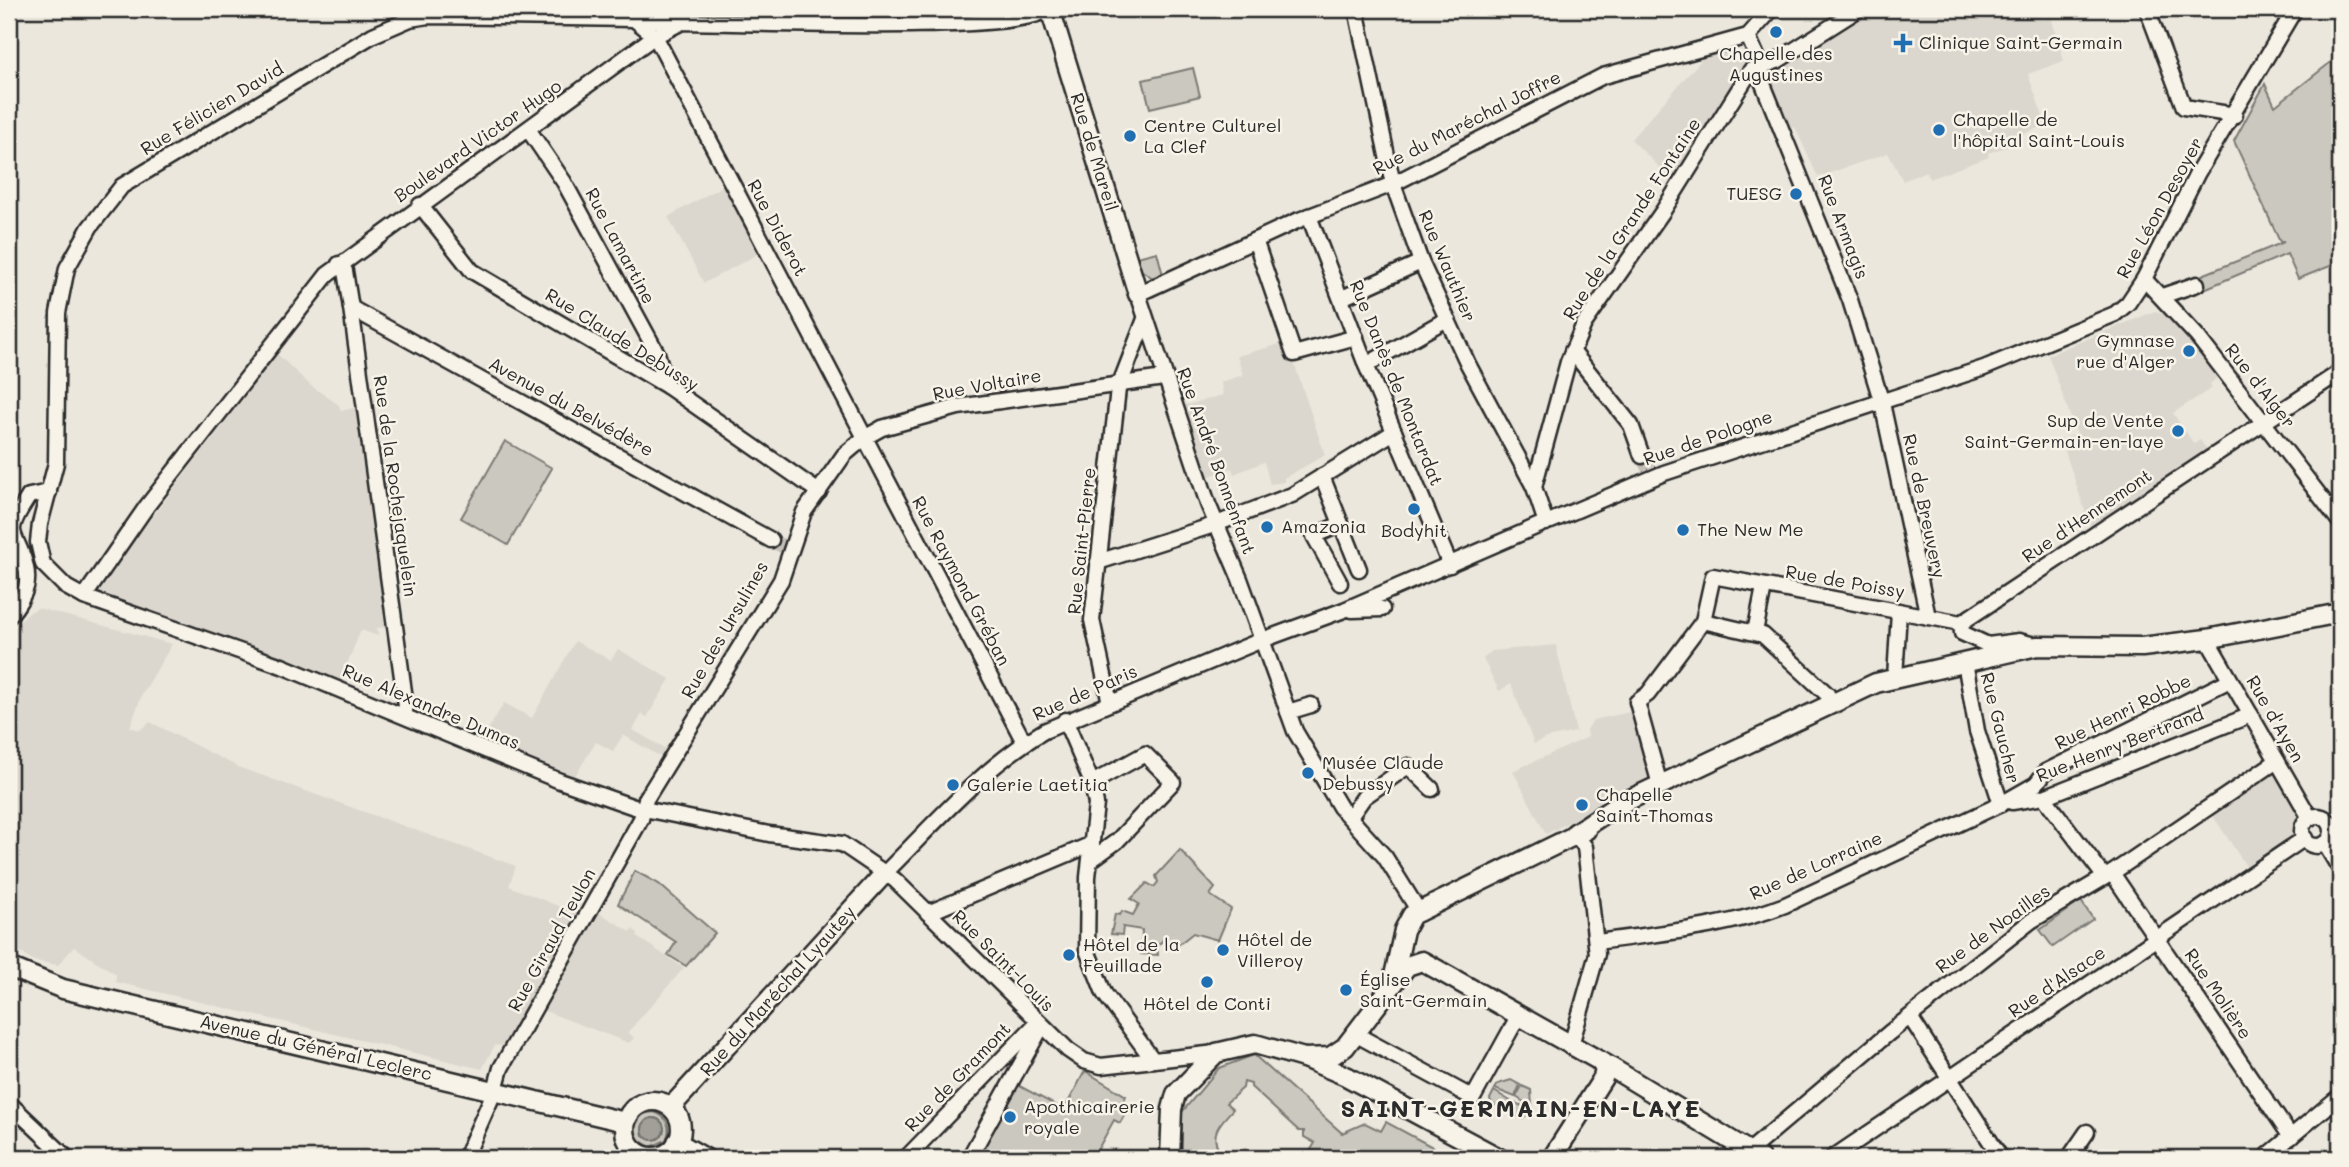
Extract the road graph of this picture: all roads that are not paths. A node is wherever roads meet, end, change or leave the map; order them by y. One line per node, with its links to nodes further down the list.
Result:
1 (452, 9): 8 (street)
2 (1049, 9): 10 (street, Boulevard Victor Hugo); 24 (main road, Rue de Mareil)
3 (1356, 9): 16 (street, Rue Wauthier)
4 (1772, 9): 11 (street)
5 (1860, 9): 13 (street, Rue de la Grande Fontaine)
6 (2147, 9): 14 (street)
7 (2295, 9): 14 (street, Rue Léon Desoyer)
8 (428, 16): 9 (street, Rue Félicien David); 44 (street, Rue Félicien David)
9 (634, 19): 10 (street, Rue Félicien David); 12 (street)
10 (682, 22): 12 (street, Boulevard Victor Hugo)
11 (1748, 36): 13 (street, Rue Armagis); 16 (street, Rue du Maréchal Joffre)
12 (655, 37): 15 (street, Boulevard Victor Hugo); 40 (street, Rue Diderot)
13 (1762, 68): 31 (street, Rue de la Grande Fontaine); 37 (street, Rue Armagis)
14 (2235, 115): 22 (street, Rue Léon Desoyer)
15 (528, 129): 17 (street, Boulevard Victor Hugo); 36 (street, Rue Lamartine)
16 (1393, 184): 18 (street, Rue du Maréchal Joffre); 20 (street, Rue Wauthier)
17 (420, 205): 21 (street, Boulevard Victor Hugo); 36 (street, Rue Claude Debussy)
18 (1309, 216): 19 (street, Rue du Maréchal Joffre); 26 (street, Rue Danès de Montardat)
19 (1255, 240): 24 (street, Rue du Maréchal Joffre); 30 (street)
20 (1421, 262): 26 (street); 29 (street, Rue Wauthier)
21 (339, 264): 27 (street, Rue de la Rochejaquelein); 56 (street, Boulevard Victor Hugo)
22 (2144, 279): 25 (street, Rue d'Alger); 37 (street, Rue Léon Desoyer)
23 (2196, 284): 25 (street)
24 (1138, 294): 28 (street, Rue André Bonnenfant)
25 (2162, 296): 38 (street, Rue d'Alger)
26 (1342, 298): 30 (street, Rue Danès de Montardat)
27 (351, 308): 50 (street, Avenue du Belvédère); 76 (street, Rue de la Rochejaquelein)
28 (1145, 319): 34 (street, Rue André Bonnenfant); 35 (street, Rue Saint-Pierre)
29 (1447, 319): 32 (street); 43 (street, Rue Wauthier)
30 (1356, 337): 32 (street, Rue Danès de Montardat)
31 (1572, 351): 41 (street); 43 (street, Rue de la Grande Fontaine)
32 (1366, 365): 39 (street, Rue Danès de Montardat)
33 (2340, 372): 38 (street, Rue d'Hennemont)
34 (1164, 378): 35 (street, Rue Voltaire); 48 (street, Rue André Bonnenfant)
35 (1121, 383): 40 (street, Rue Voltaire); 51 (street, Rue Saint-Pierre)
36 (667, 386): 45 (street, Rue Claude Debussy)
37 (1882, 403): 47 (street, Rue de Pologne); 62 (street, Rue de Breuvery)
38 (2263, 422): 46 (street, Rue d'Alger); 64 (street, Rue d'Hennemont)
39 (1394, 432): 42 (street); 52 (street, Rue Danès de Montardat)
40 (864, 438): 45 (street, Rue des Ursulines); 79 (street, Rue Raymond Gréban)
41 (1642, 456)
42 (1322, 476): 48 (street); 49 (street)
43 (1534, 487): 47 (street, Rue Wauthier)
44 (49, 492): 56 (street, Rue Alexandre Dumas); 61 (street)
45 (819, 492): 50 (street, Rue des Ursulines)
46 (2340, 522)
47 (1546, 523): 52 (street, Rue de Pologne)
48 (1215, 524): 51 (street); 67 (street, Rue André Bonnenfant)
49 (1341, 524): 53 (street); 54 (street)
50 (782, 546): 86 (street, Rue des Ursulines)
51 (1098, 562): 72 (street, Rue Saint-Pierre)
52 (1450, 565): 58 (street, Rue de Pologne)
53 (1359, 569)
54 (1340, 583)
55 (1764, 587): 59 (street, Rue de Poissy); 63 (street, Rue de Poissy); 65 (street)
56 (83, 597): 76 (street, Rue Alexandre Dumas)
57 (1382, 609): 58 (street)
58 (1343, 610): 67 (street, Rue de Paris)
59 (1899, 611): 62 (street, Rue de Poissy); 70 (street)
60 (2340, 613): 66 (main road)
61 (9, 616)
62 (1928, 617): 64 (street, Rue de Poissy)
63 (1703, 621): 65 (street); 83 (street)
64 (1962, 628): 68 (street, Rue de Poissy)
65 (1755, 632): 73 (street)
66 (2207, 639): 68 (main road); 71 (street, Rue d'Ayen)
67 (1262, 640): 72 (street, Rue de Paris); 75 (street, Rue André Bonnenfant)
68 (2037, 646): 69 (main road)
69 (1965, 662): 70 (main road); 85 (street, Rue Gaucher)
70 (1895, 678): 73 (main road)
71 (2230, 680): 77 (street, Rue d'Ayen); 85 (street, Rue Henri Robbe)
72 (1111, 703): 78 (street, Rue de Paris)
73 (1832, 703): 83 (main road)
74 (1311, 705): 75 (street)
75 (1287, 712): 87 (street, Rue André Bonnenfant)
76 (404, 715): 86 (street, Rue Alexandre Dumas)
77 (2250, 715): 80 (street, Rue d'Ayen); 84 (street, Rue Henry Bertrand)
78 (1065, 720): 79 (street, Rue de Paris); 81 (street)
79 (1024, 743): 96 (street, Rue de Paris)
80 (2277, 761): 88 (street, Rue d'Ayen); 97 (street, Rue de Noailles)
81 (1092, 783): 92 (street); 94 (street)
82 (1432, 789): 87 (street)
83 (1656, 791): 90 (main road)
84 (2044, 797): 85 (street, Rue Henry Bertrand); 97 (street, Rue Molière)
85 (2001, 804): 101 (street, Rue de Lorraine)
86 (644, 808): 96 (street, Rue Alexandre Dumas); 118 (street, Rue Giraud Teulon)
87 (1350, 817): 99 (street, Rue André Bonnenfant)
88 (2310, 818): 89 (street); 91 (street)
89 (2335, 820): 93 (street)
90 (1576, 833): 99 (main road); 101 (street)
91 (2305, 838): 93 (street); 100 (street, Rue d'Alsace)
92 (1092, 844): 94 (street); 98 (street)
93 (2325, 844): 95 (street)
94 (1091, 860): 113 (street)
95 (2340, 869)
96 (884, 874): 98 (street, Rue Saint-Louis); 121 (main road, Rue du Maréchal Lyautey)
97 (2108, 874): 100 (street, Rue Molière); 106 (street, Rue de Noailles)
98 (928, 913): 107 (street, Rue Saint-Louis)
99 (1416, 920): 102 (main road); 104 (main road)
100 (2157, 939): 116 (street, Rue d'Alsace); 124 (street, Rue Molière)
101 (1597, 942): 109 (street)
102 (1433, 964): 104 (main road); 105 (main road)
103 (9, 967): 118 (main road, Avenue du Général Leclerc)
104 (1392, 983): 108 (main road)
105 (1519, 1015): 108 (street); 109 (main road)
106 (1910, 1017): 116 (street); 127 (street, Rue de Noailles)
107 (1040, 1024): 113 (street, Rue Saint-Louis); 131 (street, Rue de Gramont); 132 (street)
108 (1350, 1040): 112 (main road); 115 (main road)
109 (1571, 1045): 114 (main road)
110 (1216, 1053): 111 (street); 112 (main road); 117 (main road)
111 (1186, 1057): 113 (street); 117 (street)
112 (1304, 1058): 115 (main road)
113 (1153, 1060)
114 (1602, 1072): 127 (main road); 135 (main road)
115 (1346, 1076): 134 (main road)
116 (1949, 1079): 136 (street, Rue d'Alsace); 137 (street)
117 (1187, 1081): 133 (main road)
118 (495, 1090): 122 (main road, Avenue du Général Leclerc); 129 (street, Rue Giraud Teulon)
119 (2340, 1096): 124 (street)
120 (9, 1103): 128 (street)
121 (671, 1107): 122 (main road); 125 (main road)
122 (625, 1122): 126 (main road)
123 (2087, 1132): 138 (street)
124 (2291, 1137): 139 (street)
125 (677, 1142): 126 (main road); 130 (main road)
126 (631, 1154)
127 (1753, 1156)
128 (67, 1158)
129 (465, 1158)
130 (705, 1158)
131 (906, 1158)
132 (969, 1158)
133 (1170, 1158)
134 (1499, 1158)
135 (1552, 1158)
136 (1832, 1158)
137 (2001, 1158)
138 (2069, 1158)
139 (2265, 1158)

